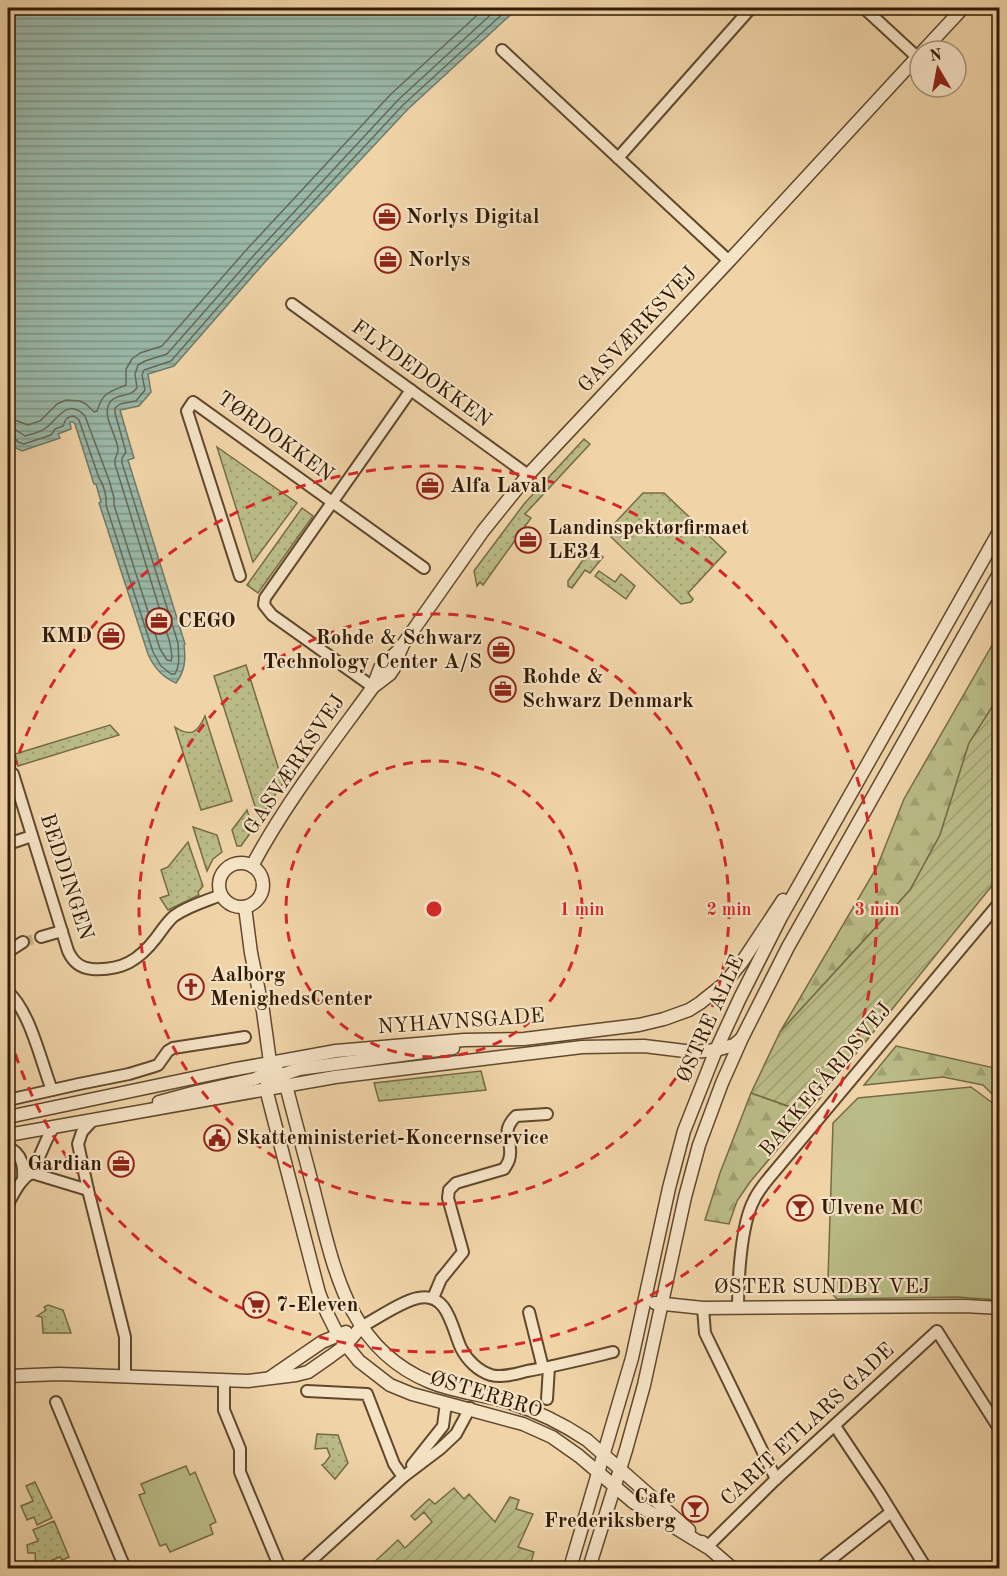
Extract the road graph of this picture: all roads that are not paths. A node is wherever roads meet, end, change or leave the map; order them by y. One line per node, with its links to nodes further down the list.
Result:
1 (751, 8): 8 (street)
2 (864, 8): 5 (street)
3 (963, 8): 4 (street, GASVÆRKSVEJ)
4 (934, 39)
5 (908, 44)
6 (502, 50): 8 (street)
7 (908, 67): 9 (street, GASVÆRKSVEJ)
8 (618, 158): 9 (street)
9 (729, 261): 12 (street, GASVÆRKSVEJ)
10 (292, 304): 11 (street, FLYDEDOKKEN)
11 (411, 390): 12 (street, FLYDEDOKKEN); 13 (street)
12 (528, 475): 18 (street, GASVÆRKSVEJ)
13 (332, 502): 15 (street, TØRDOKKEN); 17 (street, TØRDOKKEN); 18 (street)
14 (999, 530): 20 (street, ØSTRE ALLE)
15 (424, 568)
16 (999, 572): 33 (street, ØSTRE ALLE)
17 (240, 576)
18 (373, 687): 23 (street, GASVÆRKSVEJ)
19 (13, 774): 21 (street, BEDDINGEN)
20 (830, 829): 34 (street, NYHAVNSGADE); 35 (street, ØSTRE ALLE)
21 (32, 836): 22 (street); 27 (street, BEDDINGEN)
22 (8, 844)
23 (252, 866): 24 (street); 26 (street)
24 (221, 895): 26 (street); 27 (street, BEDDINGEN)
25 (999, 904): 54 (street, BAKKEGÅRDSVEJ)
26 (246, 907): 36 (street)
27 (62, 931): 28 (street)
28 (41, 937)
29 (23, 942): 30 (street)
30 (8, 954)
31 (8, 992): 39 (street)
32 (246, 1037): 39 (street)
33 (742, 1038): 35 (street, NYHAVNSGADE); 52 (street, ØSTRE ALLE)
34 (524, 1039): 36 (street, NYHAVNSGADE); 37 (street)
35 (716, 1050): 37 (street, NYHAVNSGADE); 51 (street, ØSTRE ALLE)
36 (270, 1062): 37 (street); 38 (street); 42 (street, NYHAVNSGADE); 43 (street)
37 (284, 1080): 38 (street, NYHAVNSGADE); 57 (street, ØSTERBRO)
38 (266, 1089): 43 (street, NYHAVNSGADE); 58 (street, ØSTERBRO)
39 (52, 1090): 40 (street)
40 (8, 1100)
41 (547, 1114): 50 (street)
42 (8, 1118)
43 (92, 1121): 44 (street, NYHAVNSGADE); 48 (street)
44 (53, 1128): 45 (street, NYHAVNSGADE); 47 (street)
45 (8, 1136)
46 (8, 1147): 47 (street)
47 (28, 1177): 48 (street); 49 (street)
48 (88, 1190): 63 (street)
49 (8, 1204)
50 (433, 1298): 57 (street); 61 (street, ØSTERBRO)
51 (645, 1302): 52 (street, ØSTER SUNDBY VEJ); 73 (street, ØSTRE ALLE)
52 (662, 1305): 53 (street, ØSTER SUNDBY VEJ); 74 (street, ØSTRE ALLE)
53 (703, 1308): 54 (street, ØSTER SUNDBY VEJ); 77 (street)
54 (738, 1308): 55 (street, ØSTER SUNDBY VEJ)
55 (999, 1308)
56 (529, 1312): 61 (street, ØSTERBRO)
57 (361, 1327): 58 (street); 59 (street); 73 (street, ØSTERBRO)
58 (338, 1335): 59 (street, ØSTERBRO); 64 (street)
59 (346, 1345): 64 (street); 69 (street, ØSTERBRO)
60 (612, 1352): 61 (street, ØSTERBRO)
61 (546, 1368): 67 (street, ØSTERBRO)
62 (8, 1376): 63 (street)
63 (125, 1376): 65 (street)
64 (267, 1379): 65 (street)
65 (224, 1380): 82 (street)
66 (307, 1391): 76 (street)
67 (547, 1399)
68 (56, 1402): 81 (street)
69 (446, 1402): 70 (street, ØSTERBRO); 76 (street)
70 (470, 1408): 75 (street, ØSTERBRO); 76 (street)
71 (835, 1426): 72 (street, CARIT ETLARS GADE); 77 (street, CARIT ETLARS GADE); 79 (street)
72 (999, 1430)
73 (603, 1454): 74 (street, ØSTERBRO); 75 (street, ØSTRE ALLE)
74 (620, 1470): 78 (street, ØSTRE ALLE); 80 (street, ØSTERBRO)
75 (598, 1472): 78 (street, ØSTERBRO); 84 (street, ØSTRE ALLE)
76 (403, 1477): 83 (street)
77 (776, 1479): 80 (street, CARIT ETLARS GADE)
78 (615, 1486): 80 (street, ØSTERBRO); 85 (street, ØSTRE ALLE)
79 (891, 1512): 87 (street); 88 (street)
80 (707, 1547): 86 (street)
81 (125, 1569)
82 (280, 1569)
83 (303, 1569)
84 (570, 1569)
85 (590, 1569)
86 (732, 1569)
87 (820, 1569)
88 (926, 1569)

